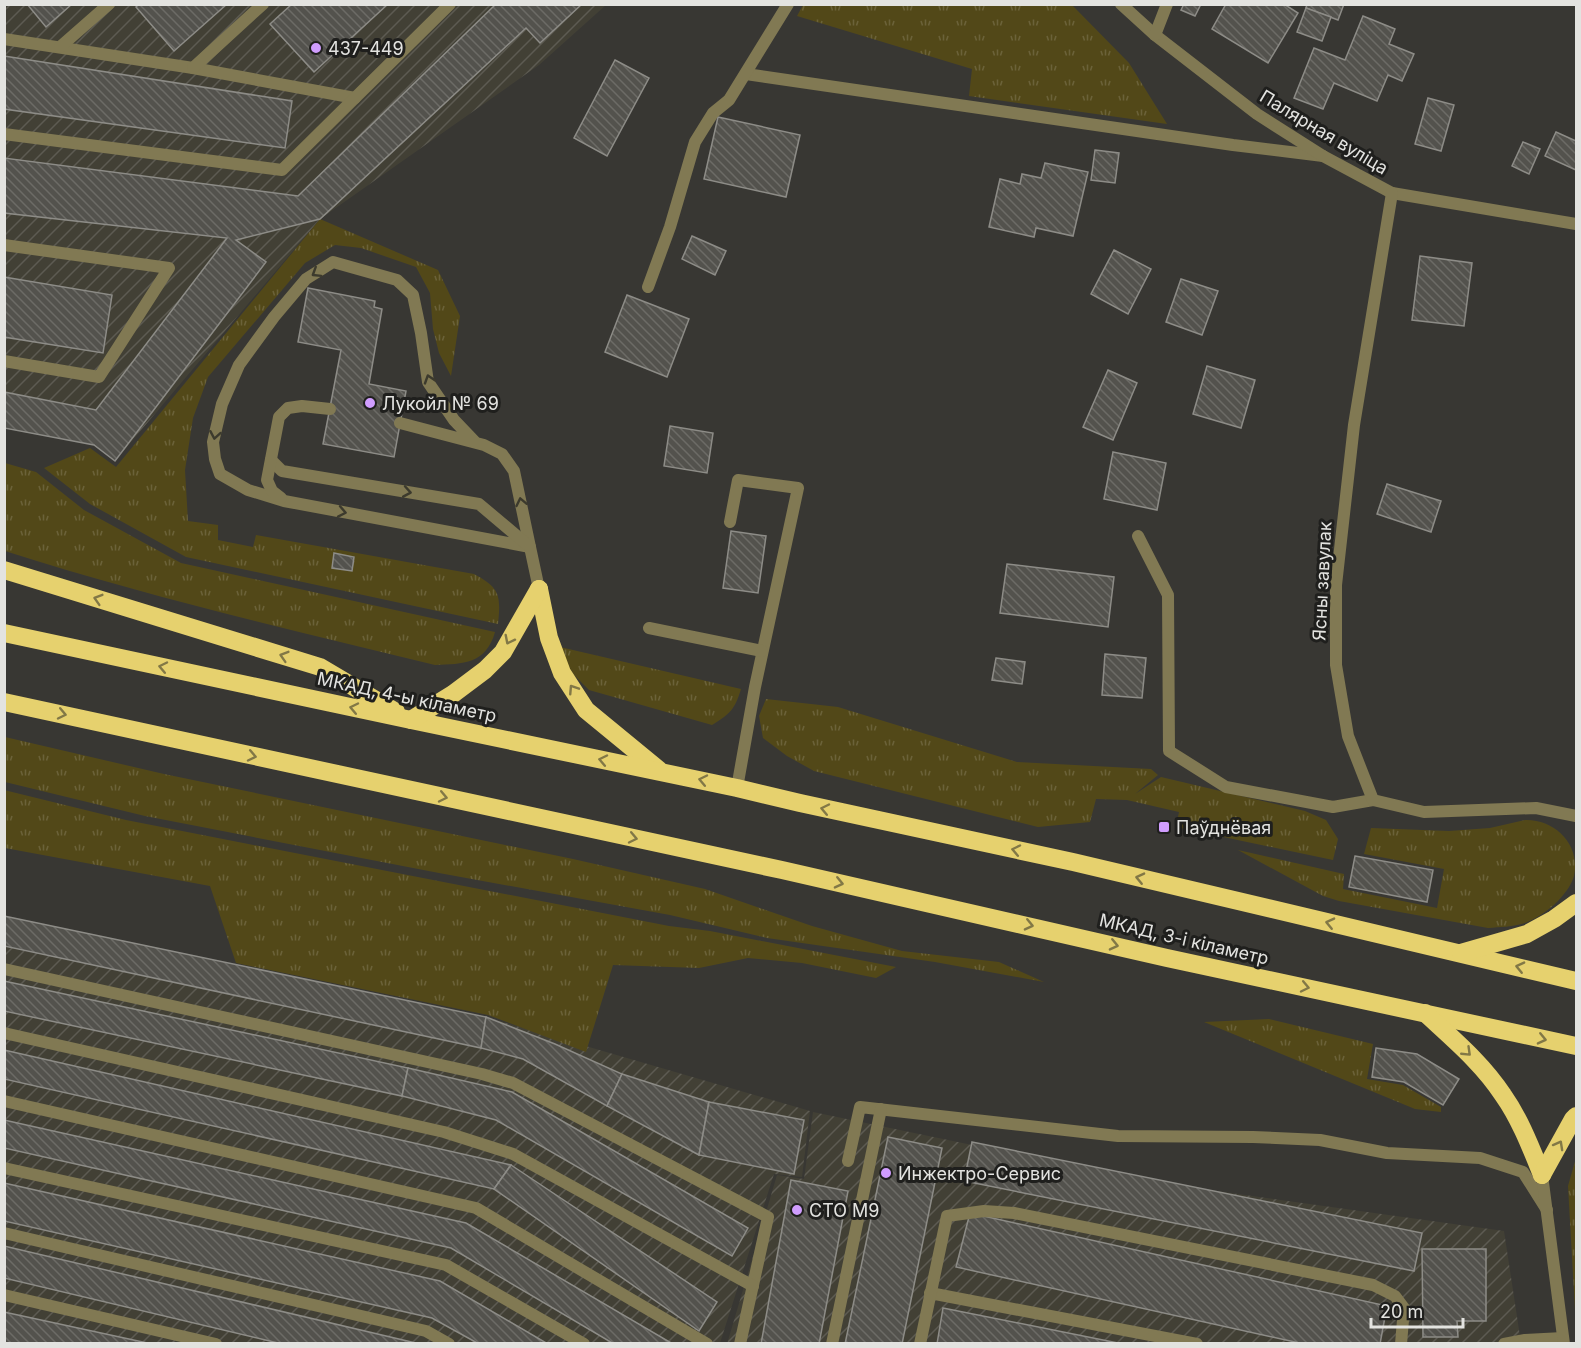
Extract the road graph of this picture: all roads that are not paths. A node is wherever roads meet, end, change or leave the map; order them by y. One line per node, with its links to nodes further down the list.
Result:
1 (109, 4): 9 (street)
2 (263, 4): 10 (street)
3 (450, 4): 12 (street)
4 (788, 4): 11 (street)
5 (1121, 4): 7 (street, Палярная вуліца)
6 (1167, 4): 7 (street)
7 (1155, 35): 14 (street, Палярная вуліца)
8 (4, 39): 9 (street)
9 (60, 47): 10 (street)
10 (193, 68): 12 (street)
11 (746, 74): 14 (street); 18 (street)
12 (356, 98): 13 (street)
13 (4, 134)
14 (1323, 156): 15 (street, Палярная вуліца)
15 (1392, 193): 16 (street, Палярная вуліца); 37 (street, Ясны завулак)
16 (1576, 224)
17 (4, 245): 19 (street)
18 (648, 287)
19 (4, 361)
20 (330, 409): 23 (street)
21 (400, 423): 22 (street)
22 (475, 442): 24 (street, one-way to 24); 27 (street, one-way to 22)
23 (271, 460): 24 (street); 27 (street, one-way to 27)
24 (284, 501): 27 (street, one-way to 27)
25 (730, 522): 32 (street)
26 (1138, 536): 37 (street)
27 (530, 547): 29 (street)
28 (4, 570): 34 (highway, one-way to 28)
29 (539, 590): 34 (highway, one-way to 34); 35 (highway, one-way to 29)
30 (649, 628): 32 (street)
31 (4, 633): 34 (highway, МКАД, 4-ы кіламетр, one-way to 31)
32 (762, 651): 36 (street)
33 (4, 702): 43 (highway, МКАД, 3-і кіламетр, one-way to 43)
34 (411, 720): 35 (highway, МКАД, 4-ы кіламетр, one-way to 34)
35 (661, 771): 36 (highway, МКАД, 4-ы кіламетр, one-way to 35)
36 (738, 788): 40 (highway, МКАД, 4-ы кіламетр, one-way to 36)
37 (1373, 800): 38 (street)
38 (1576, 816)
39 (1576, 903): 40 (highway)
40 (1459, 953): 42 (highway, one-way to 40)
41 (4, 969): 54 (street)
42 (1576, 981)
43 (1424, 1012): 45 (highway, МКАД, 3-і кіламетр, one-way to 45); 51 (highway, one-way to 51)
44 (4, 1033): 54 (street)
45 (1576, 1046)
46 (4, 1101): 62 (street)
47 (881, 1109): 49 (street); 52 (street); 64 (street)
48 (1576, 1116): 51 (highway, one-way to 48)
49 (848, 1161)
50 (4, 1168): 61 (street)
51 (1542, 1175): 52 (street)
52 (1548, 1210): 57 (street)
53 (4, 1233): 60 (street)
54 (753, 1286): 63 (street)
55 (930, 1293): 65 (street); 66 (street); 67 (street)
56 (4, 1295): 59 (street)
57 (1564, 1341): 58 (street); 68 (street)
58 (1576, 1342)
59 (216, 1344)
60 (449, 1344)
61 (584, 1344)
62 (707, 1344)
63 (740, 1344)
64 (832, 1344)
65 (920, 1344)
66 (1197, 1344)
67 (1401, 1344)
68 (1504, 1344)

